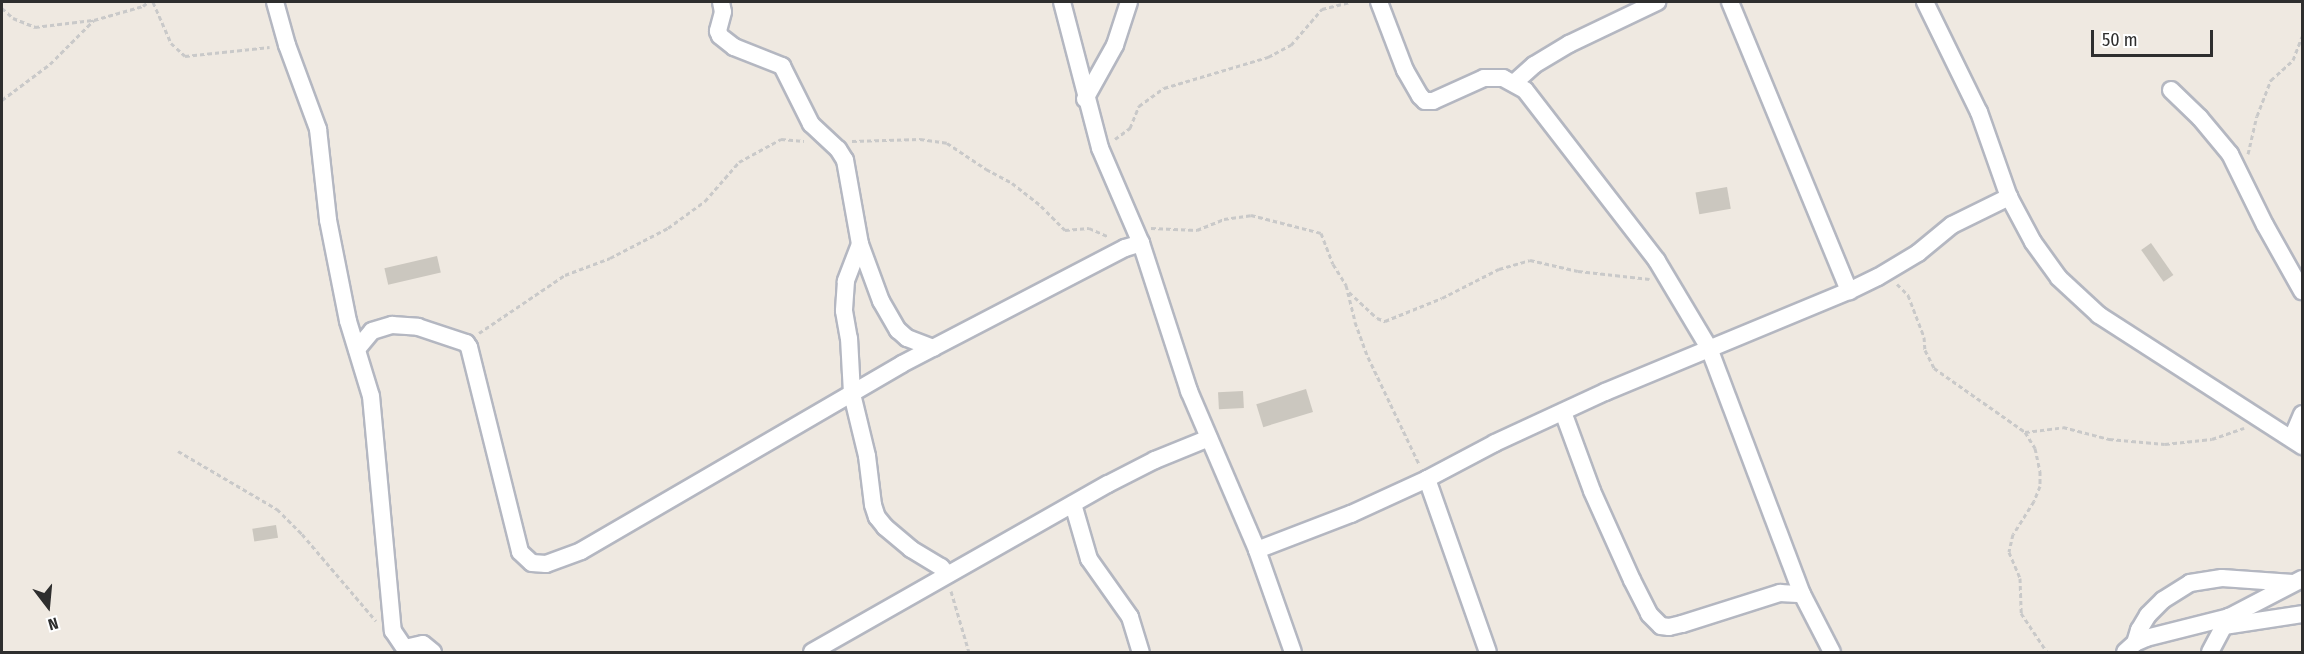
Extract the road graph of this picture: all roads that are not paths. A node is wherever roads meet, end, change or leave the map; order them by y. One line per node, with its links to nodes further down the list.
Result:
1 (275, 2): 19 (street)
2 (721, 2): 14 (street)
3 (1062, 2): 11 (street)
4 (1129, 2): 11 (street)
5 (1379, 2): 9 (street)
6 (1657, 2): 9 (street)
7 (1730, 2): 15 (street)
8 (1925, 2): 12 (street)
9 (1514, 83): 18 (street)
10 (2171, 90): 16 (street)
11 (1085, 99): 13 (street)
12 (2009, 197): 15 (street); 24 (street)
13 (1138, 235): 17 (street); 23 (street)
14 (860, 244): 17 (street); 20 (street)
15 (1849, 291): 18 (street)
16 (2302, 291)
17 (933, 348): 20 (street)
18 (1709, 348): 21 (street); 30 (street)
19 (357, 349): 20 (street); 34 (street)
20 (852, 394): 28 (street)
21 (1563, 412): 25 (street); 30 (street)
22 (2302, 414): 24 (street)
23 (1209, 438): 26 (street); 27 (street)
24 (2297, 442)
25 (1427, 479): 27 (street); 39 (street)
26 (1073, 504): 28 (street); 37 (street)
27 (1257, 550): 38 (street)
28 (946, 574): 36 (street)
29 (2298, 581): 32 (street); 33 (street)
30 (1802, 594): 40 (street)
31 (2302, 614): 32 (street)
32 (2227, 621): 33 (street); 41 (street)
33 (2130, 648)
34 (406, 650): 35 (street)
35 (433, 652)
36 (812, 652)
37 (1141, 652)
38 (1293, 652)
39 (1488, 652)
40 (1832, 652)
41 (2210, 652)

